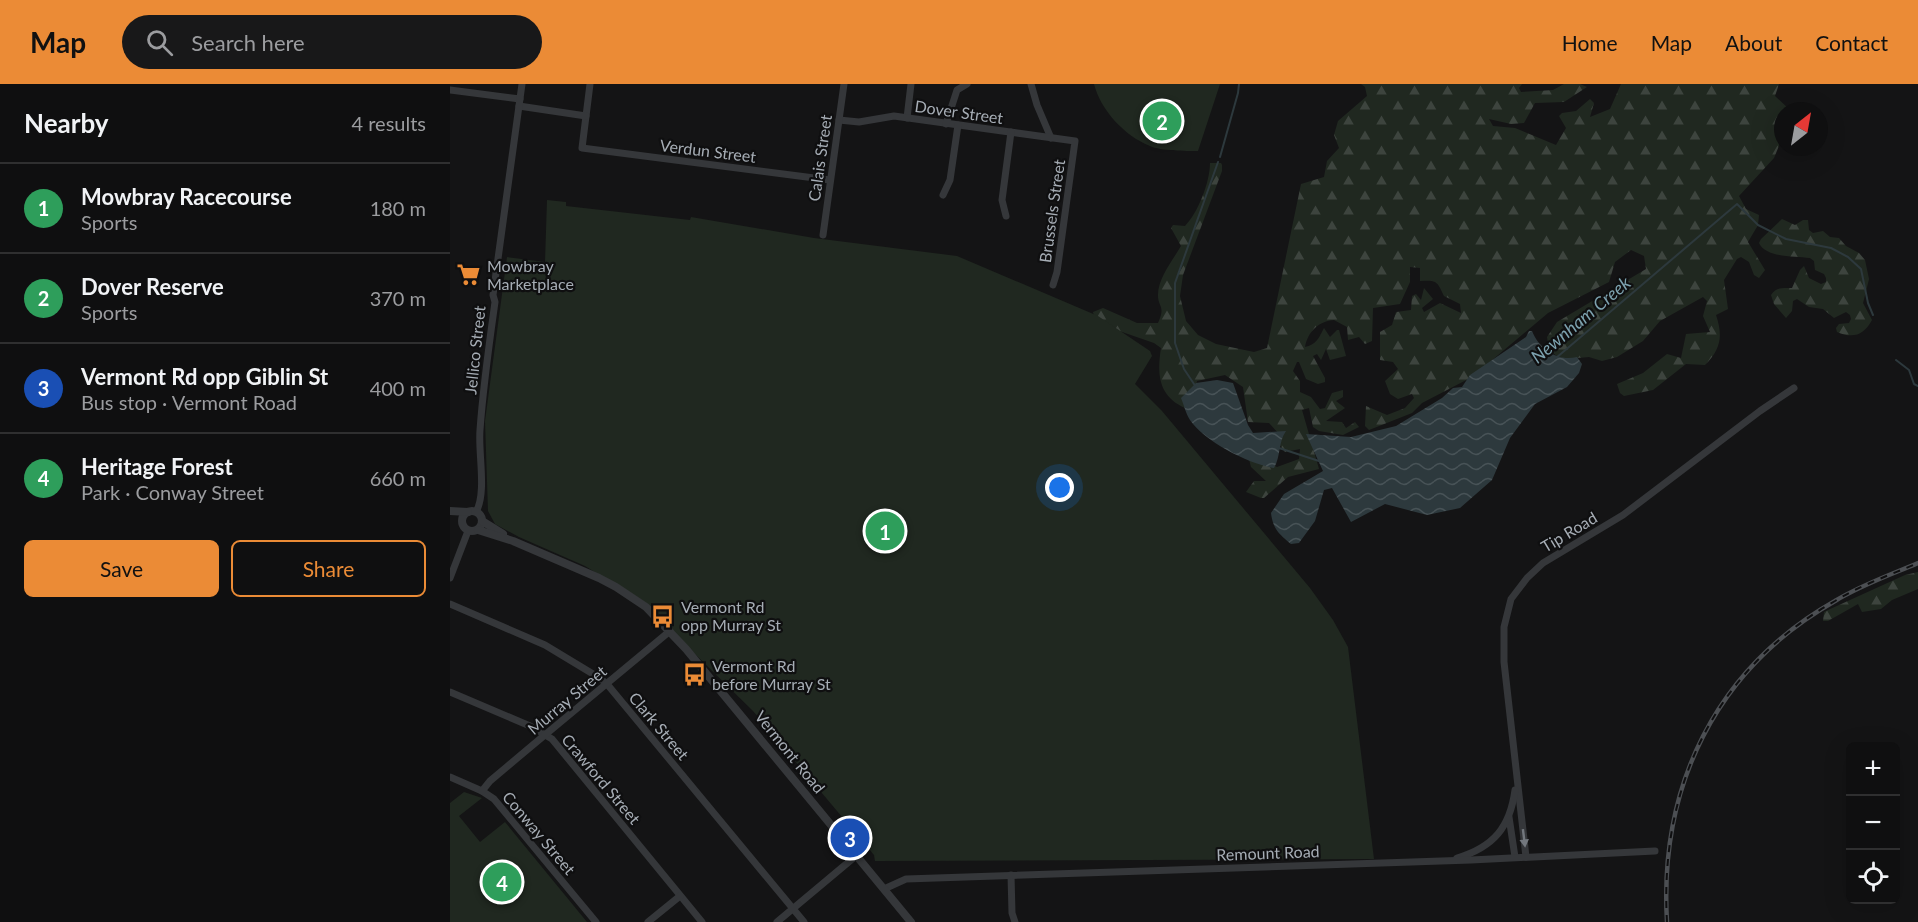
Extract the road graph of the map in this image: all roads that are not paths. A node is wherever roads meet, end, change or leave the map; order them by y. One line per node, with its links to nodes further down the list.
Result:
1 (522, 84): 8 (street, Jellico Street)
2 (590, 84): 9 (street)
3 (844, 84): 11 (street, Calais Street)
4 (911, 84): 10 (street)
5 (967, 84): 12 (street)
6 (1031, 84): 15 (street)
7 (450, 90): 8 (street)
8 (520, 103): 9 (street); 24 (street, Jellico Street)
9 (586, 116): 17 (street, Verdun Street)
10 (908, 118): 11 (street, Dover Street); 12 (street, Dover Street)
11 (839, 120): 17 (street, Calais Street)
12 (946, 124): 13 (street, Dover Street)
13 (958, 126): 14 (street, Dover Street); 18 (street)
14 (1011, 132): 15 (street, Dover Street); 19 (street)
15 (1051, 138): 16 (street, Dover Street)
16 (1075, 141): 21 (street, Brussels Street)
17 (830, 180): 20 (street, Calais Street)
18 (943, 195)
19 (1006, 216)
20 (824, 236)
21 (1053, 285)
22 (1794, 388): 37 (street, Tip Road)
23 (450, 511): 24 (street)
24 (472, 512): 26 (street, Vermont Road); 27 (street)
25 (450, 516): 27 (street)
26 (482, 521): 28 (street); 29 (street, Vermont Road)
27 (462, 522): 28 (street)
28 (473, 530): 29 (street, Vermont Road); 30 (street)
29 (513, 541): 32 (street, Vermont Road)
30 (450, 578)
31 (450, 604): 33 (street, Clark Street)
32 (670, 631): 33 (street, Murray Street); 42 (street, Vermont Road)
33 (607, 684): 35 (street, Murray Street); 49 (street, Clark Street)
34 (450, 692): 35 (street, Crawford Street)
35 (546, 735): 38 (street, Murray Street); 48 (street, Crawford Street)
36 (450, 777): 38 (street, Conway Street)
37 (1517, 778): 39 (street, Tip Road); 40 (street, Tip Road)
38 (482, 791): 50 (street, Conway Street)
39 (1510, 819): 40 (street); 43 (street, Tip Road); 45 (street, Tip Road)
40 (1522, 819): 44 (street, Tip Road, one-way to 44)
41 (1655, 851): 44 (street, Remount Road)
42 (857, 855): 47 (street, Vermont Road); 49 (street)
43 (1515, 857): 44 (street, Remount Road); 45 (street, Remount Road)
44 (1526, 857)
45 (1448, 861): 46 (street, Remount Road)
46 (1011, 875): 47 (street, Remount Road); 56 (street)
47 (884, 889): 55 (street, Vermont Road)
48 (680, 896): 51 (street); 52 (street, Crawford Street)
49 (793, 909): 53 (street); 54 (street, Clark Street)
50 (596, 922)
51 (648, 922)
52 (702, 922)
53 (777, 922)
54 (804, 922)
55 (911, 922)
56 (1015, 922)

